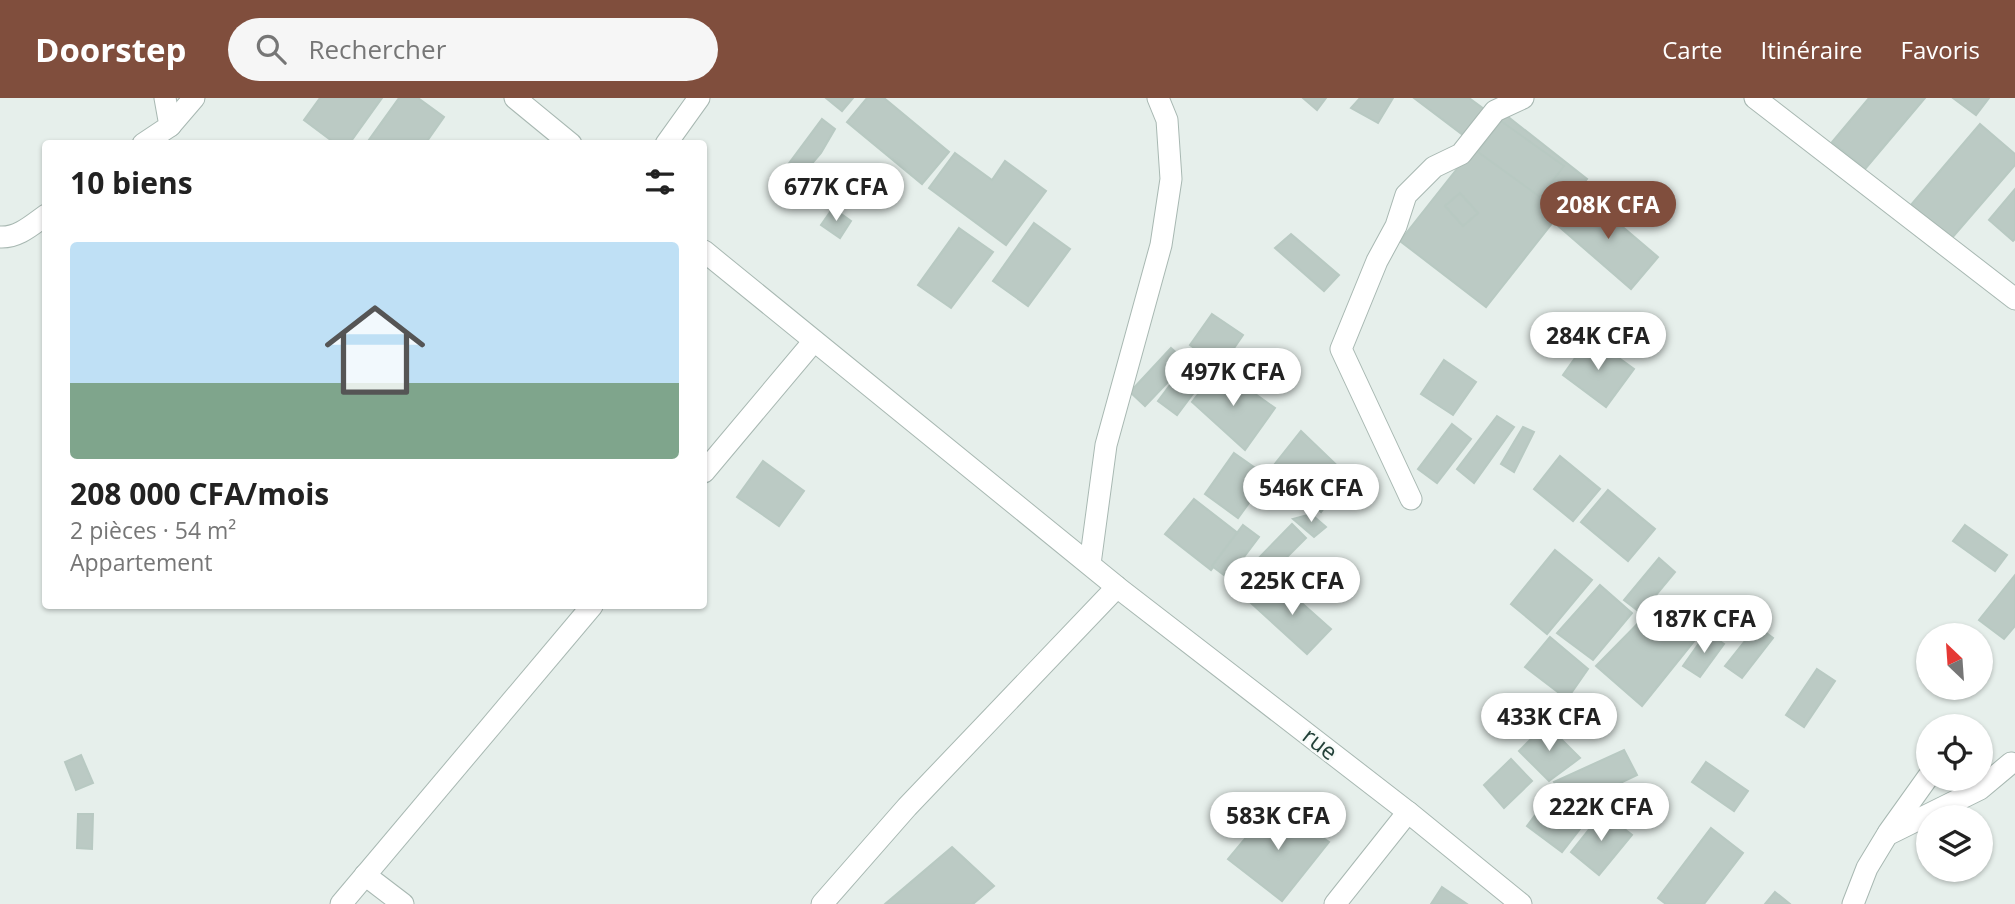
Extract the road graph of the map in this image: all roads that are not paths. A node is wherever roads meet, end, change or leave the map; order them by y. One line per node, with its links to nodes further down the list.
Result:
1 (165, 98): 8 (street)
2 (194, 98): 8 (street)
3 (515, 98): 10 (street)
4 (699, 98): 11 (street)
5 (1158, 98): 19 (street)
6 (1523, 98): 18 (street)
7 (1755, 98): 15 (street)
8 (170, 126): 9 (street)
9 (149, 140)
10 (566, 140)
11 (669, 140)
12 (42, 218): 13 (street)
13 (0, 237)
14 (707, 253): 16 (street, rue)
15 (2015, 299)
16 (814, 341): 17 (street); 19 (street, rue)
17 (707, 468)
18 (1411, 499)
19 (1090, 564): 20 (street, rue)
20 (1117, 587): 24 (street, rue); 29 (street)
21 (589, 609): 26 (street)
22 (2011, 764): 25 (street)
23 (1919, 791): 25 (street)
24 (1408, 812): 30 (street); 31 (street, rue)
25 (1887, 835): 32 (street)
26 (365, 875): 27 (street); 28 (street)
27 (341, 904)
28 (403, 904)
29 (822, 904)
30 (1335, 904)
31 (1521, 904)
32 (1853, 904)

